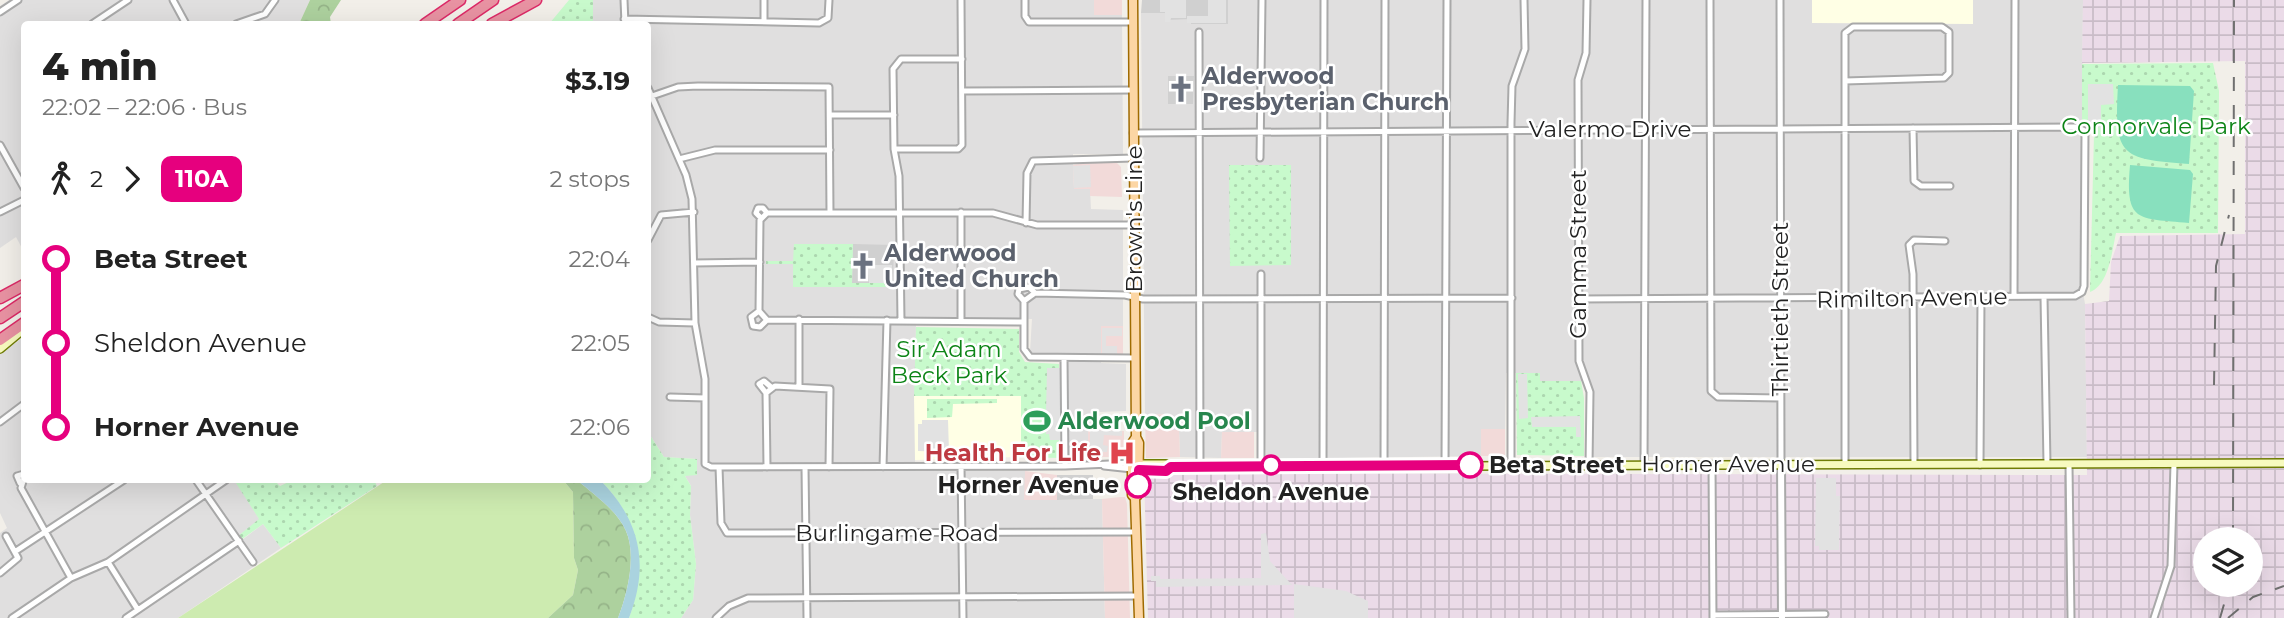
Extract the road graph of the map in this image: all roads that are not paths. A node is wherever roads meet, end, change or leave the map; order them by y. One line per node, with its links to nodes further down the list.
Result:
1 (18, 0): 24 (street)
2 (128, 0): 26 (street)
3 (173, 0): 27 (street)
4 (275, 0): 28 (street)
5 (460, 0): 29 (highway)
6 (536, 0): 31 (highway)
7 (624, 0): 32 (street)
8 (764, 0): 25 (street)
9 (829, 0): 25 (street)
10 (961, 0): 36 (street)
11 (1025, 0): 34 (street)
12 (1133, 0): 34 (main road, Brown's Line)
13 (1262, 0): 53 (street)
14 (1324, 0): 54 (street)
15 (1385, 0): 52 (street)
16 (1447, 0): 48 (street)
17 (1524, 0): 49 (street)
18 (1587, 0): 44 (street, Gamma Street)
19 (1646, 0): 50 (street)
20 (1710, 0): 51 (street)
21 (1780, 0): 45 (street, Thirtieth Street)
22 (2015, 0): 43 (street)
23 (490, 2): 30 (highway)
24 (0, 12)
25 (764, 20): 33 (street)
26 (96, 21)
27 (184, 21)
28 (245, 21)
29 (429, 21)
30 (463, 21)
31 (499, 21)
32 (624, 21)
33 (651, 22)
34 (1132, 22): 38 (main road, Brown's Line)
35 (1199, 32): 57 (street)
36 (962, 59): 39 (street); 42 (street)
37 (1845, 80): 37 (street); 46 (street)
38 (1133, 90): 39 (street); 56 (main road, Brown's Line)
39 (962, 91): 59 (street)
40 (652, 96): 41 (street); 63 (street)
41 (830, 115): 42 (street); 60 (street)
42 (894, 115): 59 (street)
43 (2013, 127): 47 (street, Valermo Drive); 55 (street, Valermo Drive); 81 (street)
44 (1577, 128): 49 (street, Valermo Drive); 50 (street, Valermo Drive); 93 (street, Gamma Street)
45 (1779, 128): 46 (street, Valermo Drive); 51 (street, Valermo Drive); 96 (street, Thirtieth Street)
46 (1844, 128): 47 (street, Valermo Drive); 97 (street)
47 (1913, 128): 65 (street)
48 (1445, 129): 49 (street, Valermo Drive); 52 (street, Valermo Drive); 88 (street)
49 (1511, 129): 89 (street)
50 (1644, 129): 51 (street, Valermo Drive); 94 (street)
51 (1708, 129): 95 (street)
52 (1383, 130): 54 (street, Valermo Drive); 87 (street)
53 (1261, 131): 54 (street, Valermo Drive); 57 (street, Valermo Drive); 62 (street)
54 (1322, 131): 86 (street)
55 (2085, 131): 84 (street, Rimilton Avenue)
56 (1133, 132): 57 (street, Valermo Drive); 61 (main road, Brown's Line)
57 (1199, 132): 91 (street)
58 (1, 149): 64 (street)
59 (894, 149): 71 (street)
60 (830, 150): 63 (street); 70 (street)
61 (1133, 158): 72 (street); 73 (main road, Brown's Line)
62 (1260, 158)
63 (679, 159): 68 (street)
64 (21, 183)
65 (1950, 186)
66 (21, 202): 67 (street)
67 (0, 212)
68 (694, 212): 74 (street); 77 (street)
69 (961, 212): 71 (street); 72 (street); 106 (street)
70 (830, 213): 71 (street); 76 (street)
71 (899, 213): 105 (street)
72 (1026, 223): 73 (street)
73 (1133, 225): 82 (main road, Brown's Line)
74 (651, 235)
75 (1945, 241): 90 (street)
76 (760, 262): 77 (street); 103 (street)
77 (694, 263): 108 (street)
78 (1261, 274): 92 (street)
79 (21, 287): 85 (highway)
80 (1035, 293): 82 (street); 98 (street); 98 (street)
81 (2014, 296): 83 (street, Rimilton Avenue); 84 (street, Rimilton Avenue)
82 (1135, 297): 91 (street); 115 (main road, Brown's Line)
83 (1981, 297): 90 (street, Rimilton Avenue); 137 (street)
84 (2044, 297): 130 (street)
85 (0, 298)
86 (1322, 298): 87 (street); 92 (street); 132 (street)
87 (1385, 298): 88 (street); 133 (street)
88 (1445, 298): 89 (street); 134 (street)
89 (1512, 298): 135 (street)
90 (1912, 298): 97 (street, Rimilton Avenue); 129 (street)
91 (1198, 299): 92 (street); 148 (street)
92 (1261, 299): 141 (street)
93 (1579, 299): 94 (street, Rimilton Avenue); 136 (street, Gamma Street)
94 (1645, 299): 95 (street, Rimilton Avenue); 125 (street)
95 (1709, 299): 96 (street, Rimilton Avenue); 121 (street)
96 (1781, 299): 97 (street, Rimilton Avenue); 121 (street, Thirtieth Street)
97 (1845, 299): 128 (street)
98 (1024, 302): 107 (street)
99 (21, 304): 100 (highway)
100 (0, 318)
101 (21, 318): 111 (highway)
102 (651, 318): 108 (street)
103 (799, 319): 104 (street); 116 (street)
104 (887, 320): 105 (street); 146 (street)
105 (901, 320): 106 (street)
106 (961, 321): 107 (street)
107 (1024, 322): 114 (street)
108 (695, 323): 120 (street)
109 (21, 325): 112 (highway)
110 (21, 332): 113 (main road)
111 (0, 333)
112 (0, 340)
113 (0, 349)
114 (1064, 358): 115 (street); 140 (street)
115 (1135, 358): 147 (main road, Brown's Line)
116 (799, 386): 117 (street); 145 (street)
117 (771, 387): 118 (street); 118 (street)
118 (766, 393): 143 (street)
119 (670, 397): 120 (street)
120 (705, 398): 142 (street, Horner Avenue)
121 (1780, 398): 127 (street, Thirtieth Street)
122 (21, 406): 123 (street)
123 (0, 422)
124 (2284, 463): 131 (main road, Horner Avenue)
125 (1644, 464): 126 (main road, Horner Avenue); 136 (main road, Horner Avenue)
126 (1712, 464): 127 (main road, Horner Avenue); 171 (street)
127 (1781, 464): 128 (main road, Horner Avenue); 170 (street, Thirtieth Street)
128 (1845, 464): 129 (main road, Horner Avenue)
129 (1914, 464): 137 (main road, Horner Avenue)
130 (2047, 464): 137 (main road, Horner Avenue); 138 (main road, Horner Avenue)
131 (2174, 464): 138 (main road, Horner Avenue); 179 (street)
132 (1323, 465): 133 (main road, Horner Avenue); 141 (main road, Horner Avenue)
133 (1384, 465): 134 (main road, Horner Avenue)
134 (1445, 465): 135 (main road, Horner Avenue)
135 (1511, 465): 136 (main road, Horner Avenue)
136 (1589, 465)
137 (1980, 465)
138 (2069, 465): 178 (street)
139 (961, 466): 140 (street, Horner Avenue); 146 (street, Horner Avenue); 157 (street)
140 (1065, 466): 147 (street, Horner Avenue)
141 (1261, 466): 148 (main road, Horner Avenue)
142 (719, 467): 143 (street, Horner Avenue); 156 (street, Burlingame Road)
143 (767, 467): 144 (street, Horner Avenue)
144 (805, 467): 145 (street, Horner Avenue); 156 (street)
145 (829, 467): 146 (street, Horner Avenue)
146 (883, 467)
147 (1135, 467): 148 (main road, Horner Avenue); 154 (main road, Brown's Line)
148 (1199, 467)
149 (23, 483): 155 (street)
150 (120, 483): 155 (street)
151 (198, 483): 153 (street)
152 (222, 483): 153 (street)
153 (205, 494): 159 (street); 161 (street)
154 (1136, 532): 157 (street, Burlingame Road); 166 (main road, Brown's Line)
155 (46, 533): 160 (street); 164 (street)
156 (806, 533): 157 (street, Burlingame Road); 167 (street)
157 (962, 533): 165 (street)
158 (6, 536): 160 (street)
159 (239, 541): 162 (street); 168 (street)
160 (16, 551): 163 (street)
161 (108, 562): 164 (street); 168 (street)
162 (253, 562)
163 (0, 573)
164 (71, 578): 172 (street)
165 (962, 596): 166 (street); 167 (street); 176 (street)
166 (1138, 596): 177 (main road, Brown's Line)
167 (807, 597): 174 (street); 175 (street)
168 (138, 610): 173 (street)
169 (1825, 614): 170 (street)
170 (1782, 616): 171 (street)
171 (1713, 617)
172 (12, 618)
173 (126, 618)
174 (716, 618)
175 (807, 618)
176 (963, 618)
177 (1139, 618)
178 (2071, 618)
179 (2154, 618)

